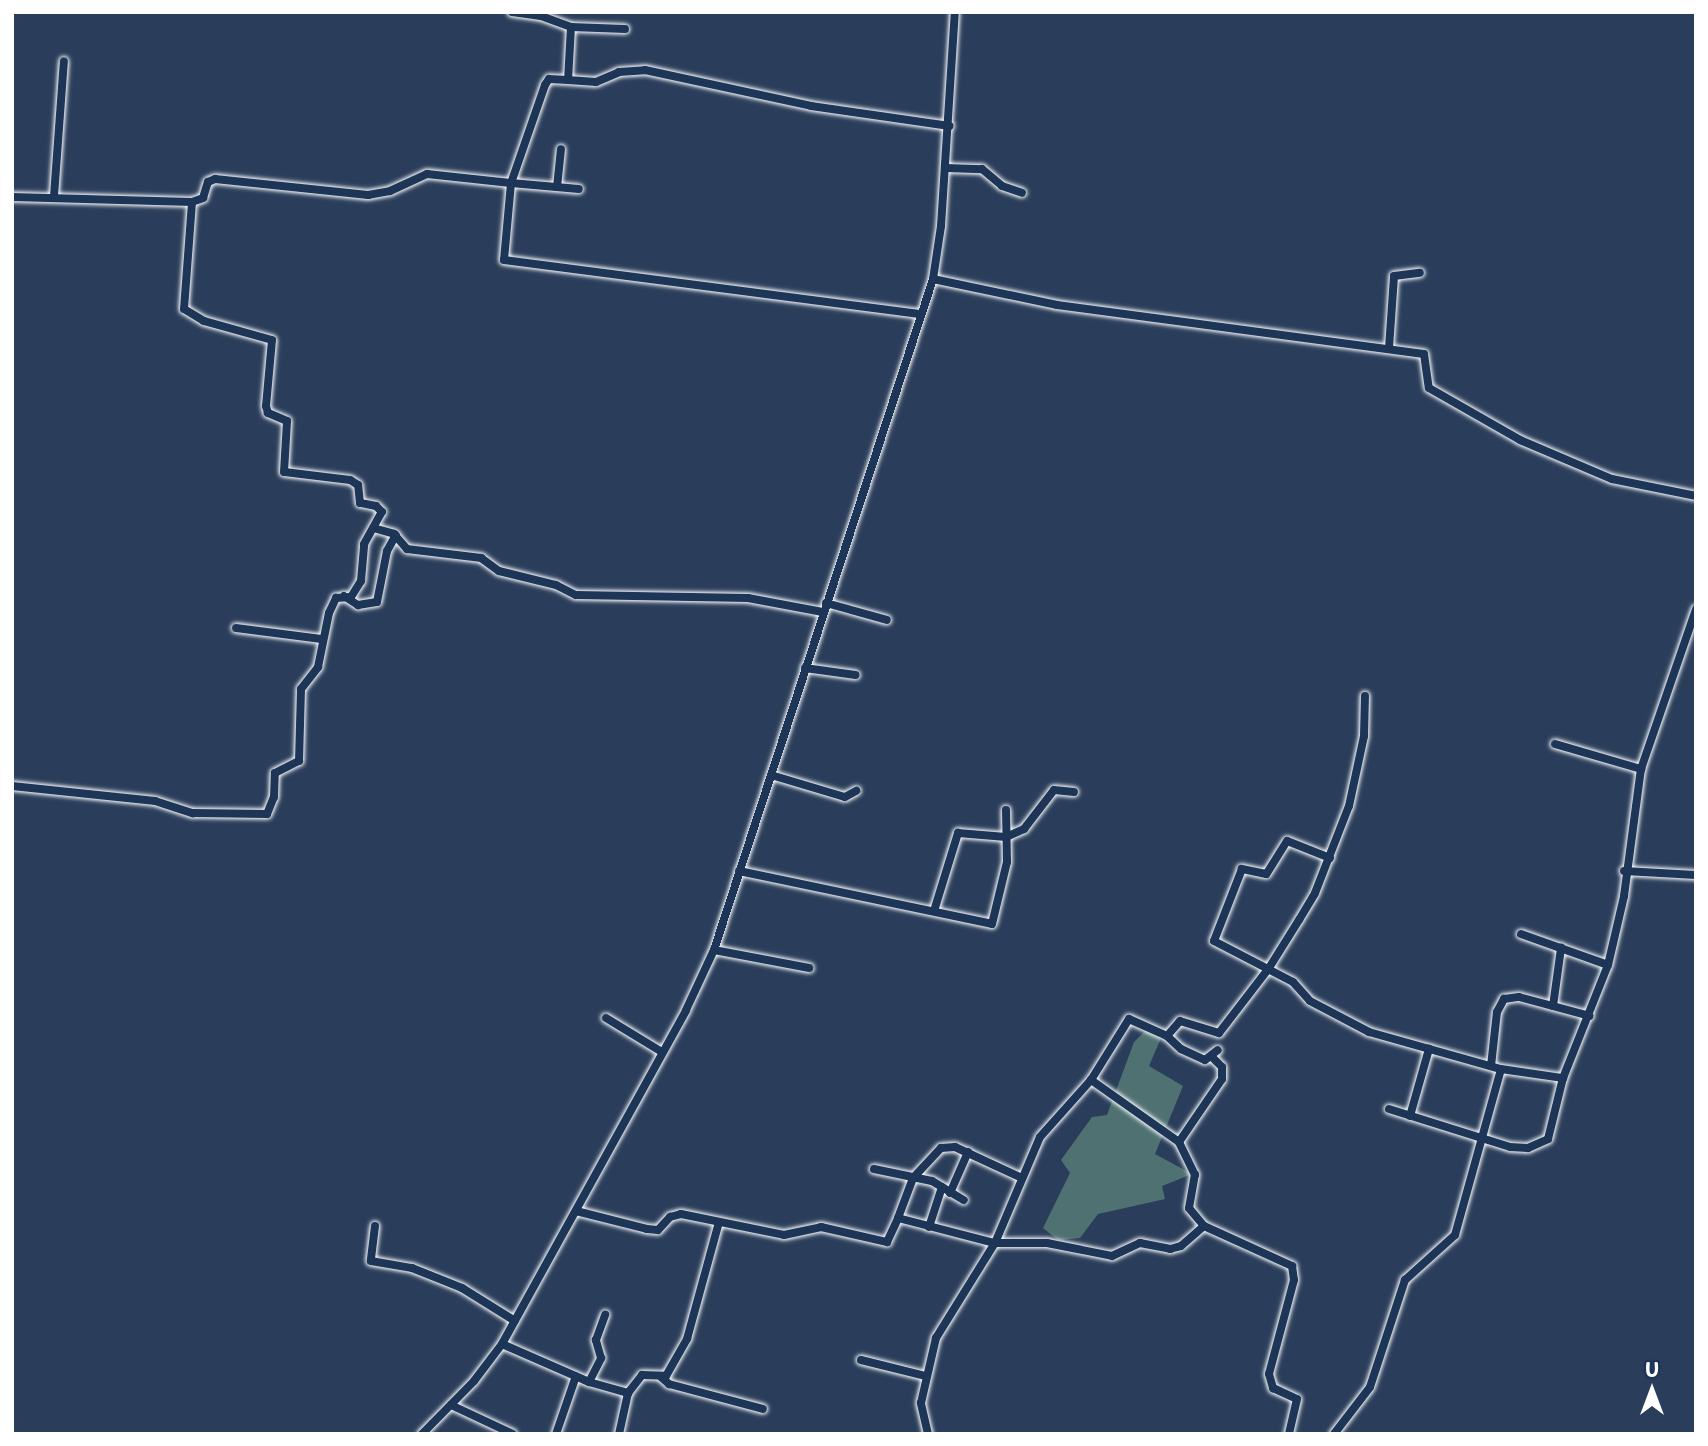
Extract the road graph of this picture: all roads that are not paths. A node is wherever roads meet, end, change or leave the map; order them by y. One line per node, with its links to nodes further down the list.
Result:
1 (512, 12): 3 (street)
2 (955, 12): 7 (street)
3 (571, 27): 4 (street); 6 (street)
4 (625, 29)
5 (64, 61): 14 (street)
6 (568, 80): 7 (street); 10 (street)
7 (950, 126): 9 (street)
8 (561, 149): 11 (street)
9 (946, 168): 13 (street); 18 (street)
10 (511, 183): 11 (street); 16 (street); 19 (street)
11 (557, 187): 12 (street)
12 (579, 189)
13 (1022, 193)
14 (54, 196): 15 (street); 16 (street)
15 (12, 197)
16 (192, 202): 22 (street)
17 (1420, 273): 20 (street)
18 (933, 279): 19 (street); 20 (street)
19 (920, 313): 25 (street)
20 (1389, 348): 21 (street)
21 (1696, 496)
22 (377, 529): 23 (street); 24 (street)
23 (396, 535): 24 (street); 25 (street)
24 (344, 596): 29 (street)
25 (825, 607): 27 (street); 30 (street)
26 (1696, 609): 34 (street)
27 (887, 620)
28 (236, 628): 29 (street)
29 (321, 639): 36 (street)
30 (805, 668): 31 (street); 35 (street)
31 (856, 675)
32 (1365, 696): 41 (street)
33 (1555, 744): 34 (street)
34 (1641, 769): 43 (street)
35 (771, 775): 37 (street); 42 (street)
36 (12, 786)
37 (856, 791)
38 (1074, 792): 40 (street)
39 (1006, 810): 40 (street)
40 (1006, 837): 45 (street); 45 (street)
41 (1330, 858): 51 (street); 51 (street)
42 (739, 871): 45 (street); 48 (street)
43 (1623, 871): 44 (street); 49 (street)
44 (1696, 875)
45 (934, 911)
46 (1521, 934): 47 (street)
47 (1561, 948): 49 (street); 52 (street)
48 (714, 950): 50 (street); 58 (street)
49 (1608, 965): 53 (street)
50 (809, 968)
51 (1269, 968): 55 (street); 56 (street)
52 (1553, 1006): 53 (street); 60 (street)
53 (1590, 1016): 62 (street)
54 (606, 1018): 58 (street)
55 (1167, 1036): 59 (street); 63 (street)
56 (1429, 1048): 60 (street); 65 (street)
57 (1218, 1050): 59 (street)
58 (662, 1052): 75 (street)
59 (1213, 1058): 67 (street)
60 (1492, 1066): 61 (street)
61 (1501, 1069): 62 (street); 66 (street)
62 (1563, 1078): 66 (street)
63 (1091, 1080): 67 (street); 71 (street)
64 (1388, 1109): 65 (street)
65 (1410, 1116): 66 (street)
66 (1481, 1139): 99 (street)
67 (1179, 1142): 79 (street)
68 (968, 1152): 70 (street); 71 (street); 73 (street)
69 (874, 1169): 70 (street)
70 (913, 1178): 72 (street); 76 (street)
71 (1022, 1178): 81 (street)
72 (942, 1187): 73 (street); 80 (street)
73 (950, 1193): 74 (street)
74 (964, 1200)
75 (576, 1211): 77 (street); 83 (street)
76 (898, 1218): 77 (street); 80 (street)
77 (719, 1222): 88 (street)
78 (375, 1226): 83 (street)
79 (1205, 1226): 81 (street); 98 (street)
80 (929, 1227): 81 (street)
81 (995, 1243): 87 (street)
82 (605, 1315): 89 (street)
83 (515, 1321): 84 (street)
84 (502, 1344): 86 (street); 91 (street)
85 (861, 1360): 87 (street)
86 (576, 1376): 89 (street); 95 (street)
87 (925, 1376): 97 (street)
88 (661, 1377): 90 (street); 92 (street)
89 (589, 1382): 90 (street)
90 (628, 1393): 96 (street)
91 (451, 1405): 93 (street); 94 (street)
92 (763, 1409)
93 (422, 1434)
94 (513, 1434)
95 (556, 1434)
96 (618, 1434)
97 (928, 1434)
98 (1289, 1434)
99 (1334, 1434)

